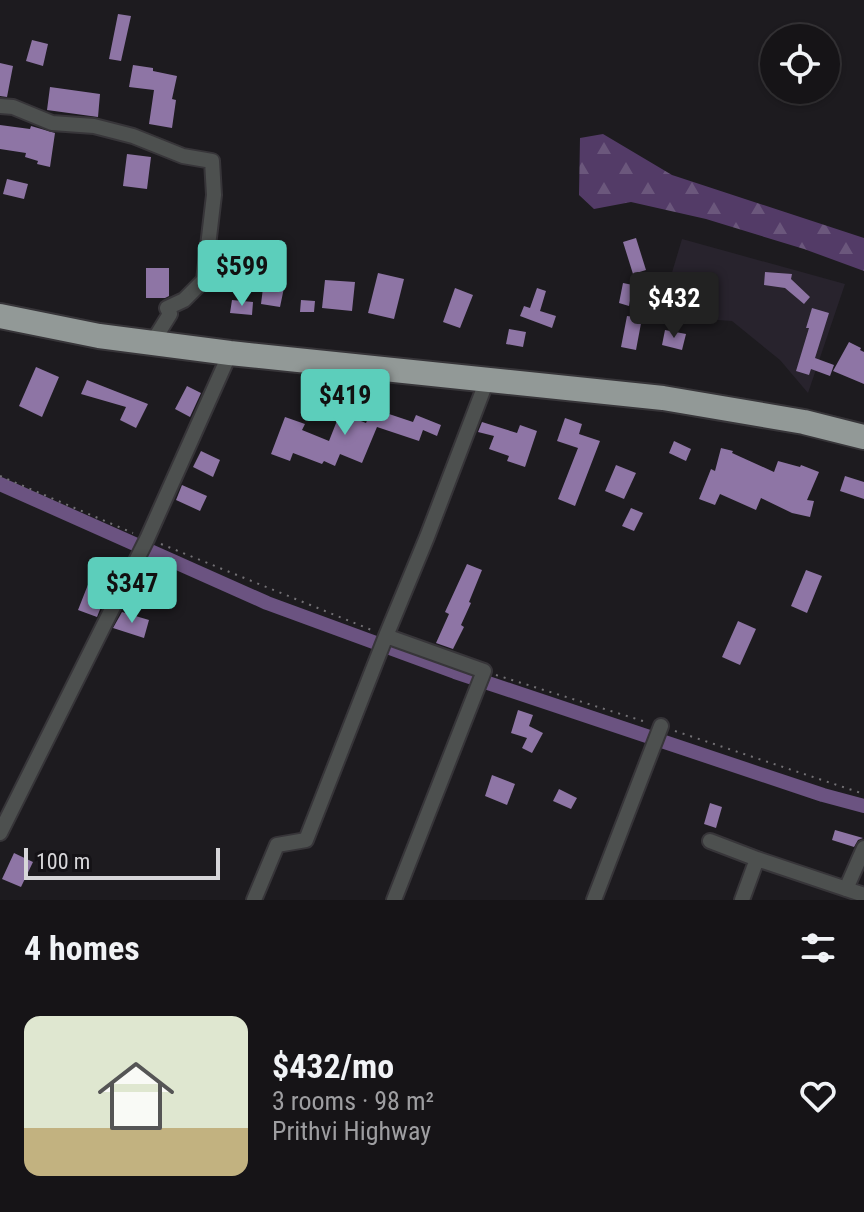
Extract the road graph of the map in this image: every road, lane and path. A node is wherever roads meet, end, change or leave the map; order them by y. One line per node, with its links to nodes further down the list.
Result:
1 (0, 106): 3 (street)
2 (0, 316): 3 (highway)
3 (152, 343): 4 (highway)
4 (230, 353): 5 (highway); 8 (street)
5 (487, 380): 6 (highway); 9 (street)
6 (864, 437)
7 (0, 476): 8 (path)
8 (147, 539): 9 (path); 11 (street)
9 (386, 636): 17 (street); 18 (street)
10 (661, 726): 19 (street)
11 (0, 833)
12 (710, 841): 14 (street)
13 (864, 848): 15 (street)
14 (757, 859): 15 (street); 20 (street)
15 (840, 892): 16 (street)
16 (864, 895)
17 (254, 900)
18 (394, 900)
19 (594, 900)
20 (742, 900)

